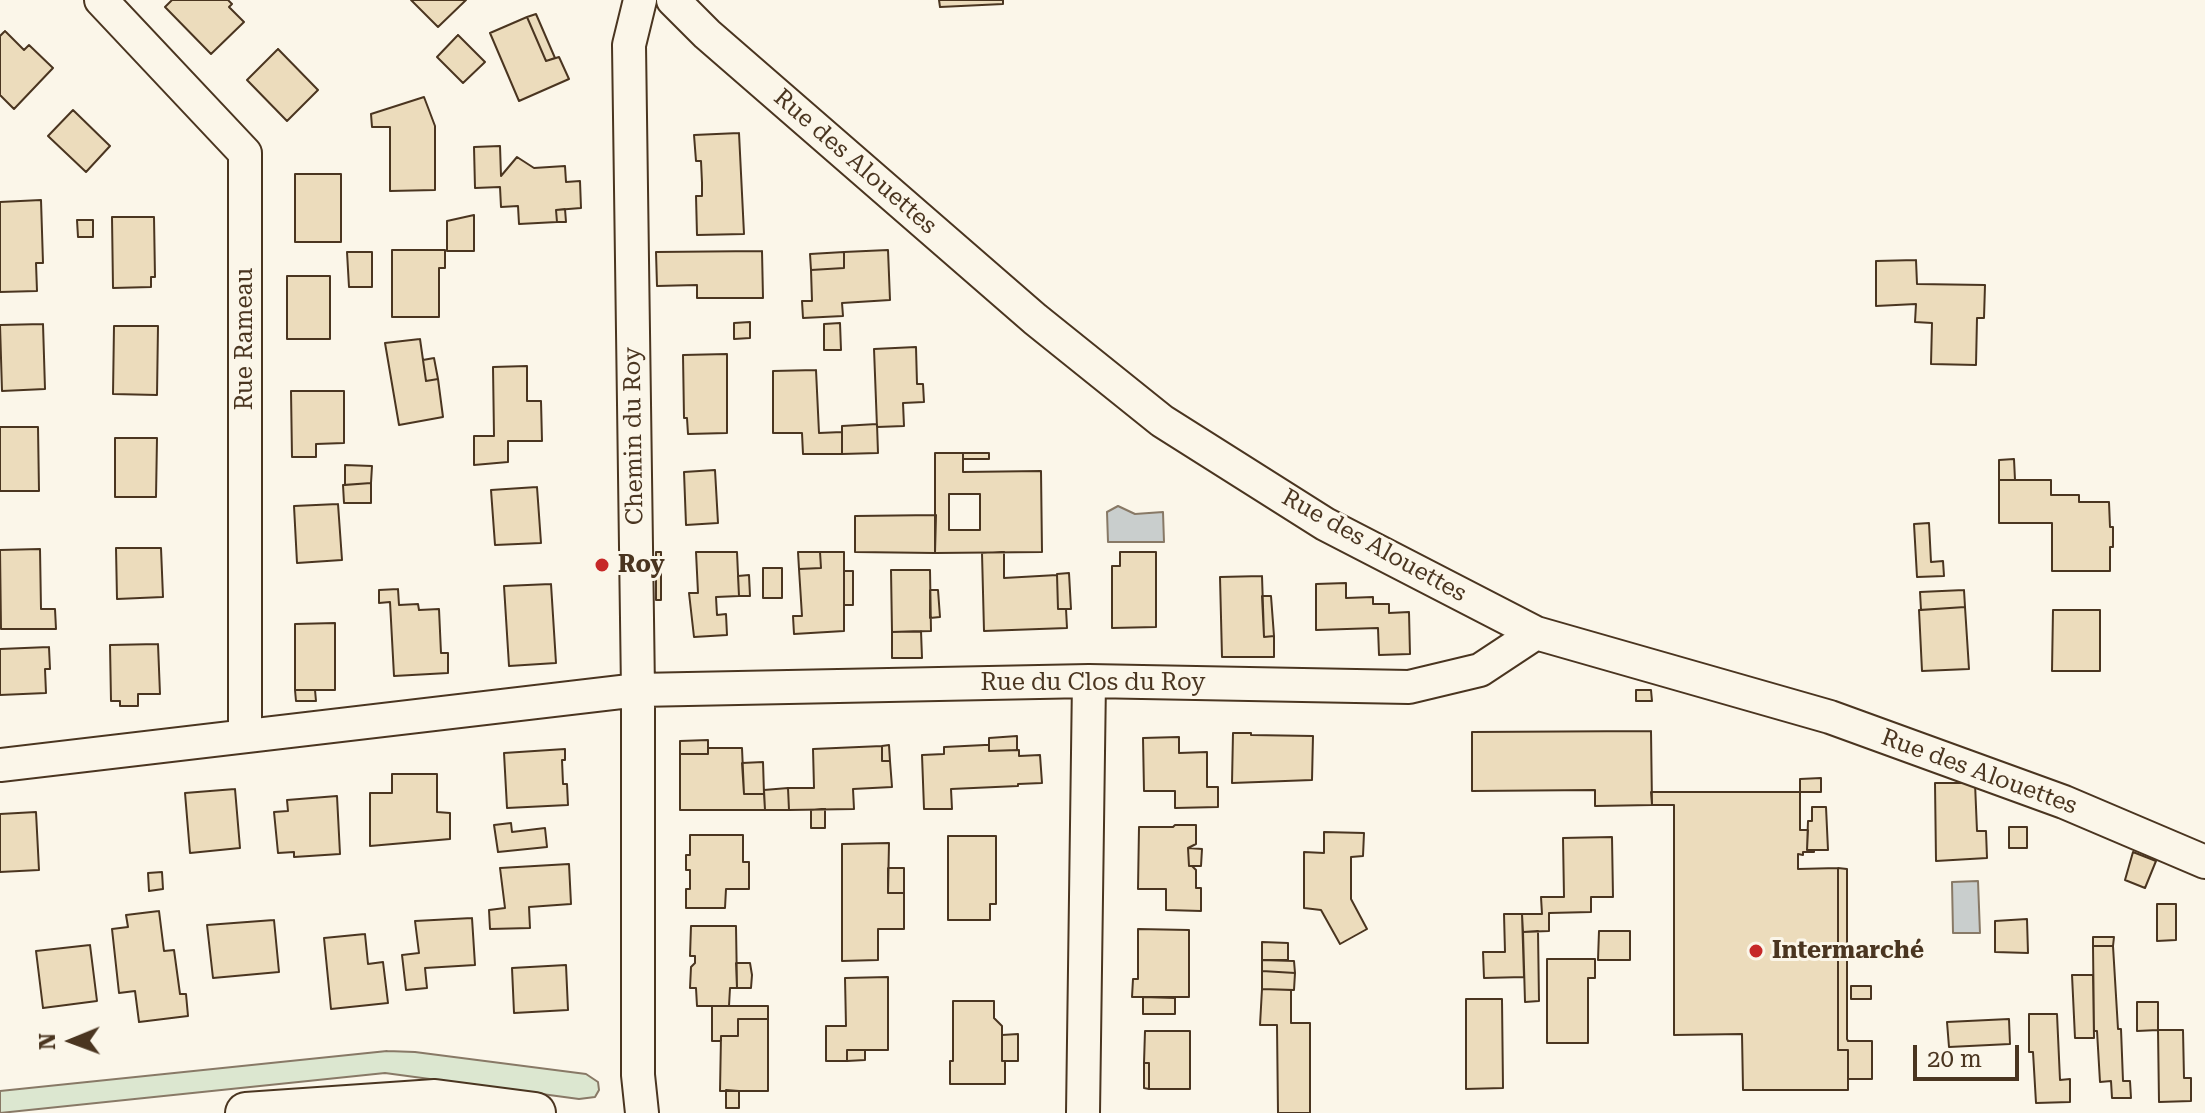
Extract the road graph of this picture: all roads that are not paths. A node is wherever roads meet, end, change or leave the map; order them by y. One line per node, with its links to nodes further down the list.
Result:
1 (101, 0): 7 (street, Rue Rameau)
2 (640, 0): 6 (street, Chemin du Roy)
3 (673, 0): 4 (street, Rue des Alouettes)
4 (1536, 633): 5 (street, Rue du Clos du Roy); 9 (street, Rue des Alouettes)
5 (1089, 681): 6 (street, Rue du Clos du Roy); 13 (street)
6 (638, 690): 7 (street); 12 (street, Chemin du Roy)
7 (245, 736): 8 (street)
8 (0, 765)
9 (2205, 862)
10 (246, 1113): 11 (street)
11 (535, 1113)
12 (642, 1113)
13 (1083, 1113)

